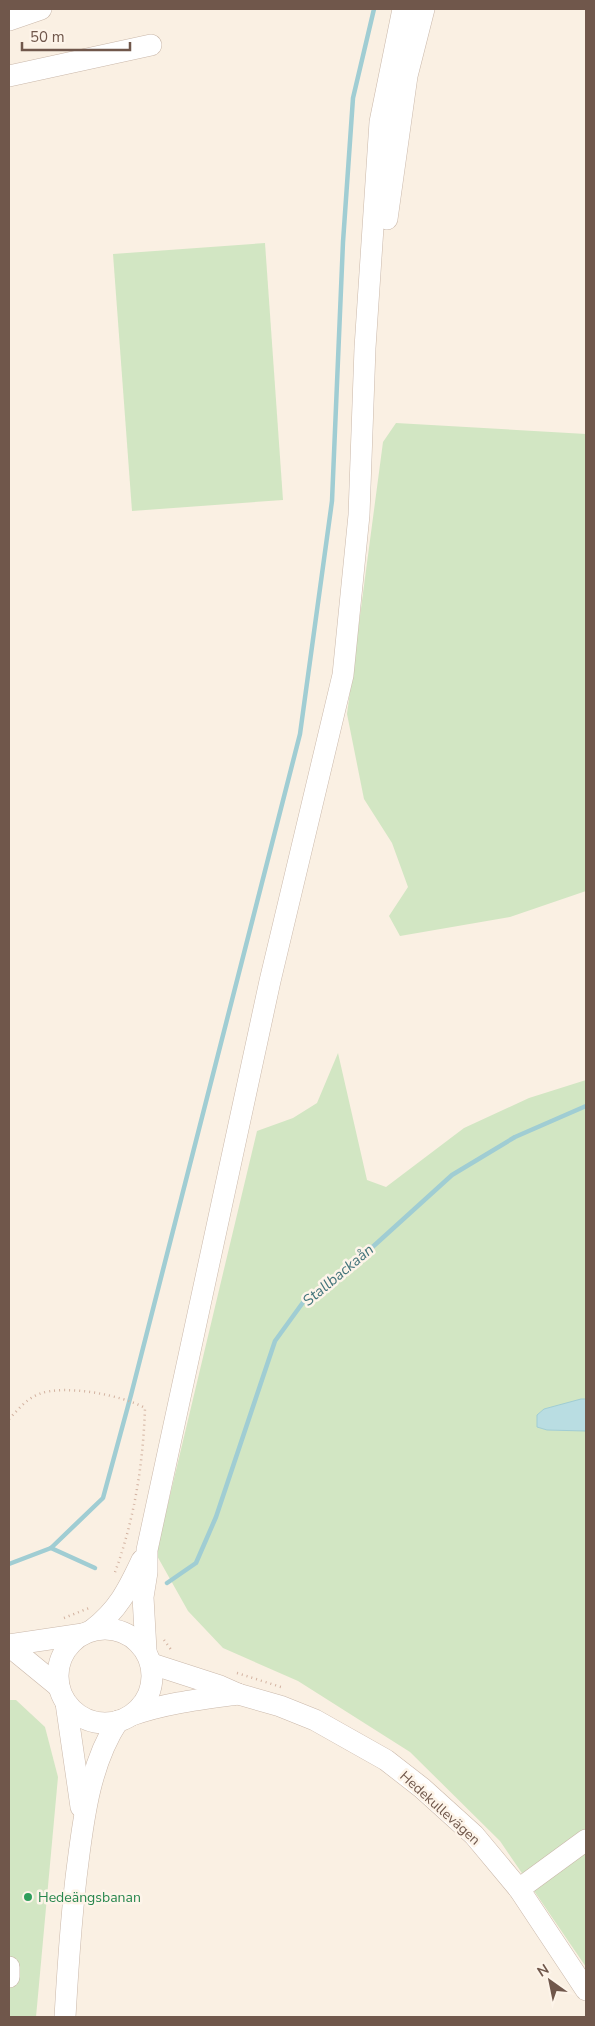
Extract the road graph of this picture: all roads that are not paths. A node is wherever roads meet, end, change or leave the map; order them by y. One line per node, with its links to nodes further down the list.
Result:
1 (41, 9): 4 (street)
2 (403, 9): 7 (street)
3 (424, 9): 7 (street)
4 (9, 20)
5 (151, 45): 6 (street)
6 (9, 76)
7 (359, 515): 8 (street)
8 (147, 1550): 9 (street); 11 (street)
9 (87, 1632): 10 (street); 11 (street); 13 (street)
10 (9, 1646): 13 (street)
11 (149, 1657): 12 (street, Hedekullevägen); 14 (street)
12 (238, 1694): 14 (street, Hedekullevägen); 17 (street, Hedekullevägen)
13 (63, 1695): 14 (street); 15 (street)
14 (125, 1718): 15 (street)
15 (83, 1822): 21 (street)
16 (586, 1840): 17 (street)
17 (519, 1889): 20 (street, Hedekullevägen)
18 (9, 1967): 19 (street)
19 (9, 1977)
20 (586, 1990)
21 (65, 2017)

